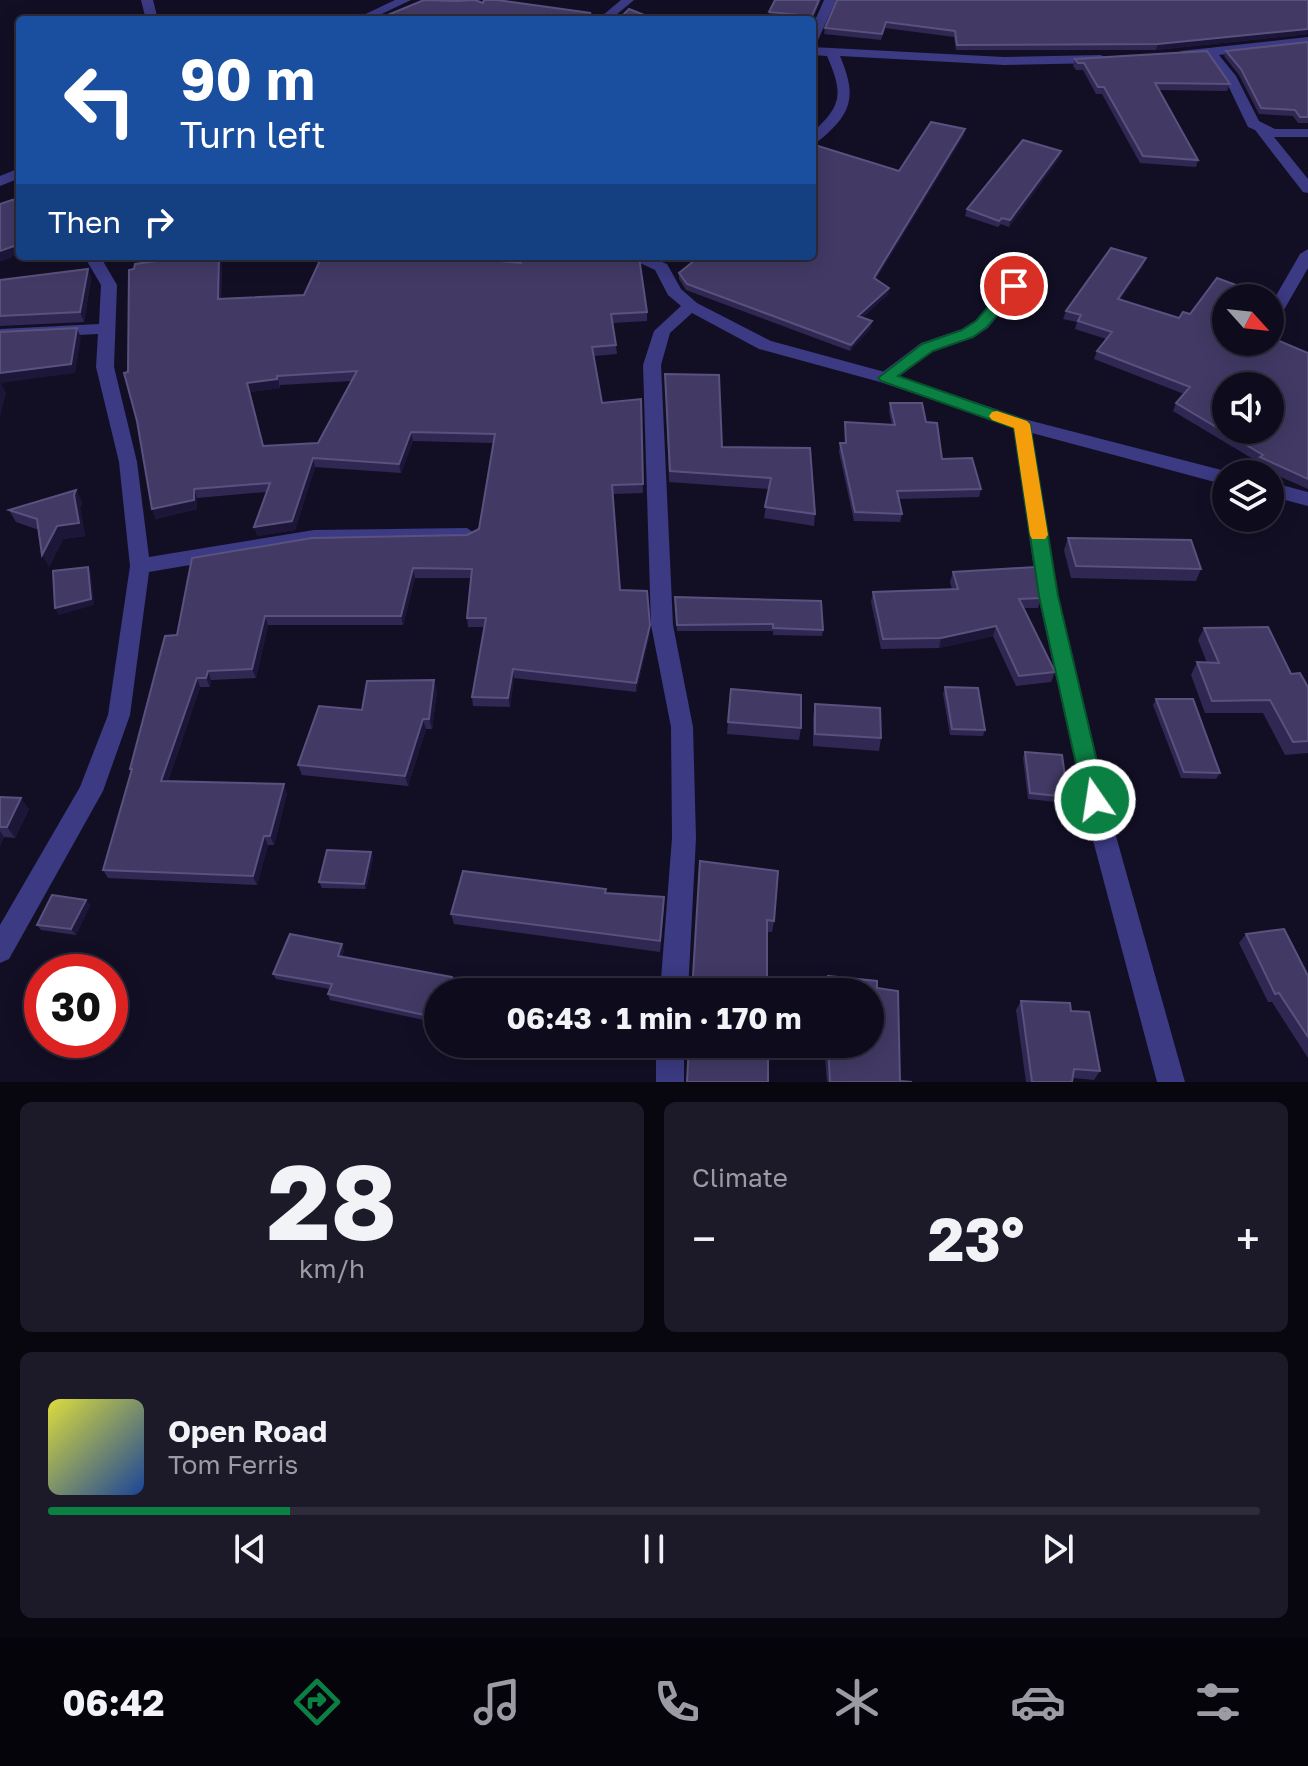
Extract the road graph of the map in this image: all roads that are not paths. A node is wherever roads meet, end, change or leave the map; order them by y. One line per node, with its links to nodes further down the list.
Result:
1 (405, 0): 4 (street)
2 (628, 0): 5 (street)
3 (830, 0): 6 (street)
4 (368, 16)
5 (608, 16)
6 (816, 31)
7 (1308, 41): 9 (street)
8 (816, 52): 10 (street)
9 (1211, 53): 11 (street); 13 (street)
10 (833, 54): 12 (street); 15 (street)
11 (1170, 56)
12 (1111, 58)
13 (1261, 129): 14 (street); 16 (street)
14 (1308, 133)
15 (816, 136)
16 (1308, 189)
17 (1308, 254): 21 (street)
18 (94, 260): 23 (street)
19 (643, 260): 22 (street)
20 (1014, 286): 25 (street)
21 (1284, 296)
22 (691, 306): 25 (street); 33 (street)
23 (105, 329): 24 (street); 31 (street)
24 (0, 334)
25 (886, 378): 26 (street)
26 (1022, 424): 27 (street); 36 (street)
27 (1212, 474)
28 (1284, 493): 29 (street)
29 (1308, 499)
30 (467, 535): 31 (street)
31 (140, 566): 32 (street)
32 (0, 950)
33 (675, 978)
34 (670, 1058): 35 (street)
35 (670, 1082)
36 (1171, 1082)

